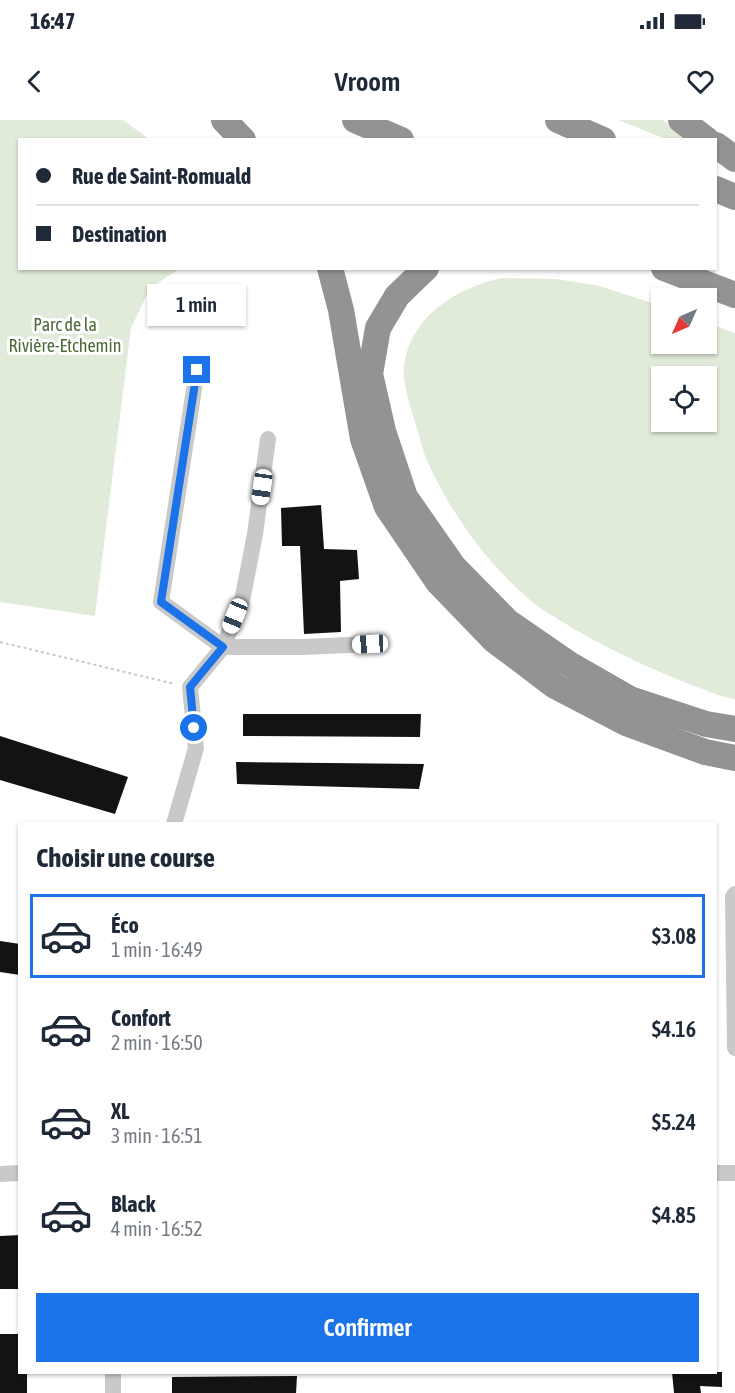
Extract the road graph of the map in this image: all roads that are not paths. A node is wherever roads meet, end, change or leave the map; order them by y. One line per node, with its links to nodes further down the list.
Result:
1 (224, 120): 5 (highway)
2 (355, 120): 6 (highway)
3 (558, 120): 7 (highway)
4 (681, 120): 8 (highway)
5 (241, 138)
6 (396, 138)
7 (598, 138)
8 (704, 138)
9 (717, 147): 10 (highway)
10 (735, 159)
11 (717, 189): 12 (highway)
12 (735, 197)
13 (331, 270): 24 (highway)
14 (424, 270): 23 (highway)
15 (669, 270): 18 (highway)
16 (715, 270): 17 (highway)
17 (735, 279)
18 (735, 295)
19 (197, 370): 22 (street)
20 (268, 439): 22 (street)
21 (370, 644): 22 (street)
22 (223, 647): 25 (street)
23 (735, 729)
24 (735, 758)
25 (175, 822)
26 (735, 894): 27 (street)
27 (734, 913): 28 (street)
28 (735, 1033): 29 (street)
29 (735, 1048)
30 (18, 1173): 33 (street)
31 (717, 1173): 32 (street)
32 (735, 1173)
33 (0, 1174)
34 (113, 1374): 35 (street)
35 (113, 1393)

